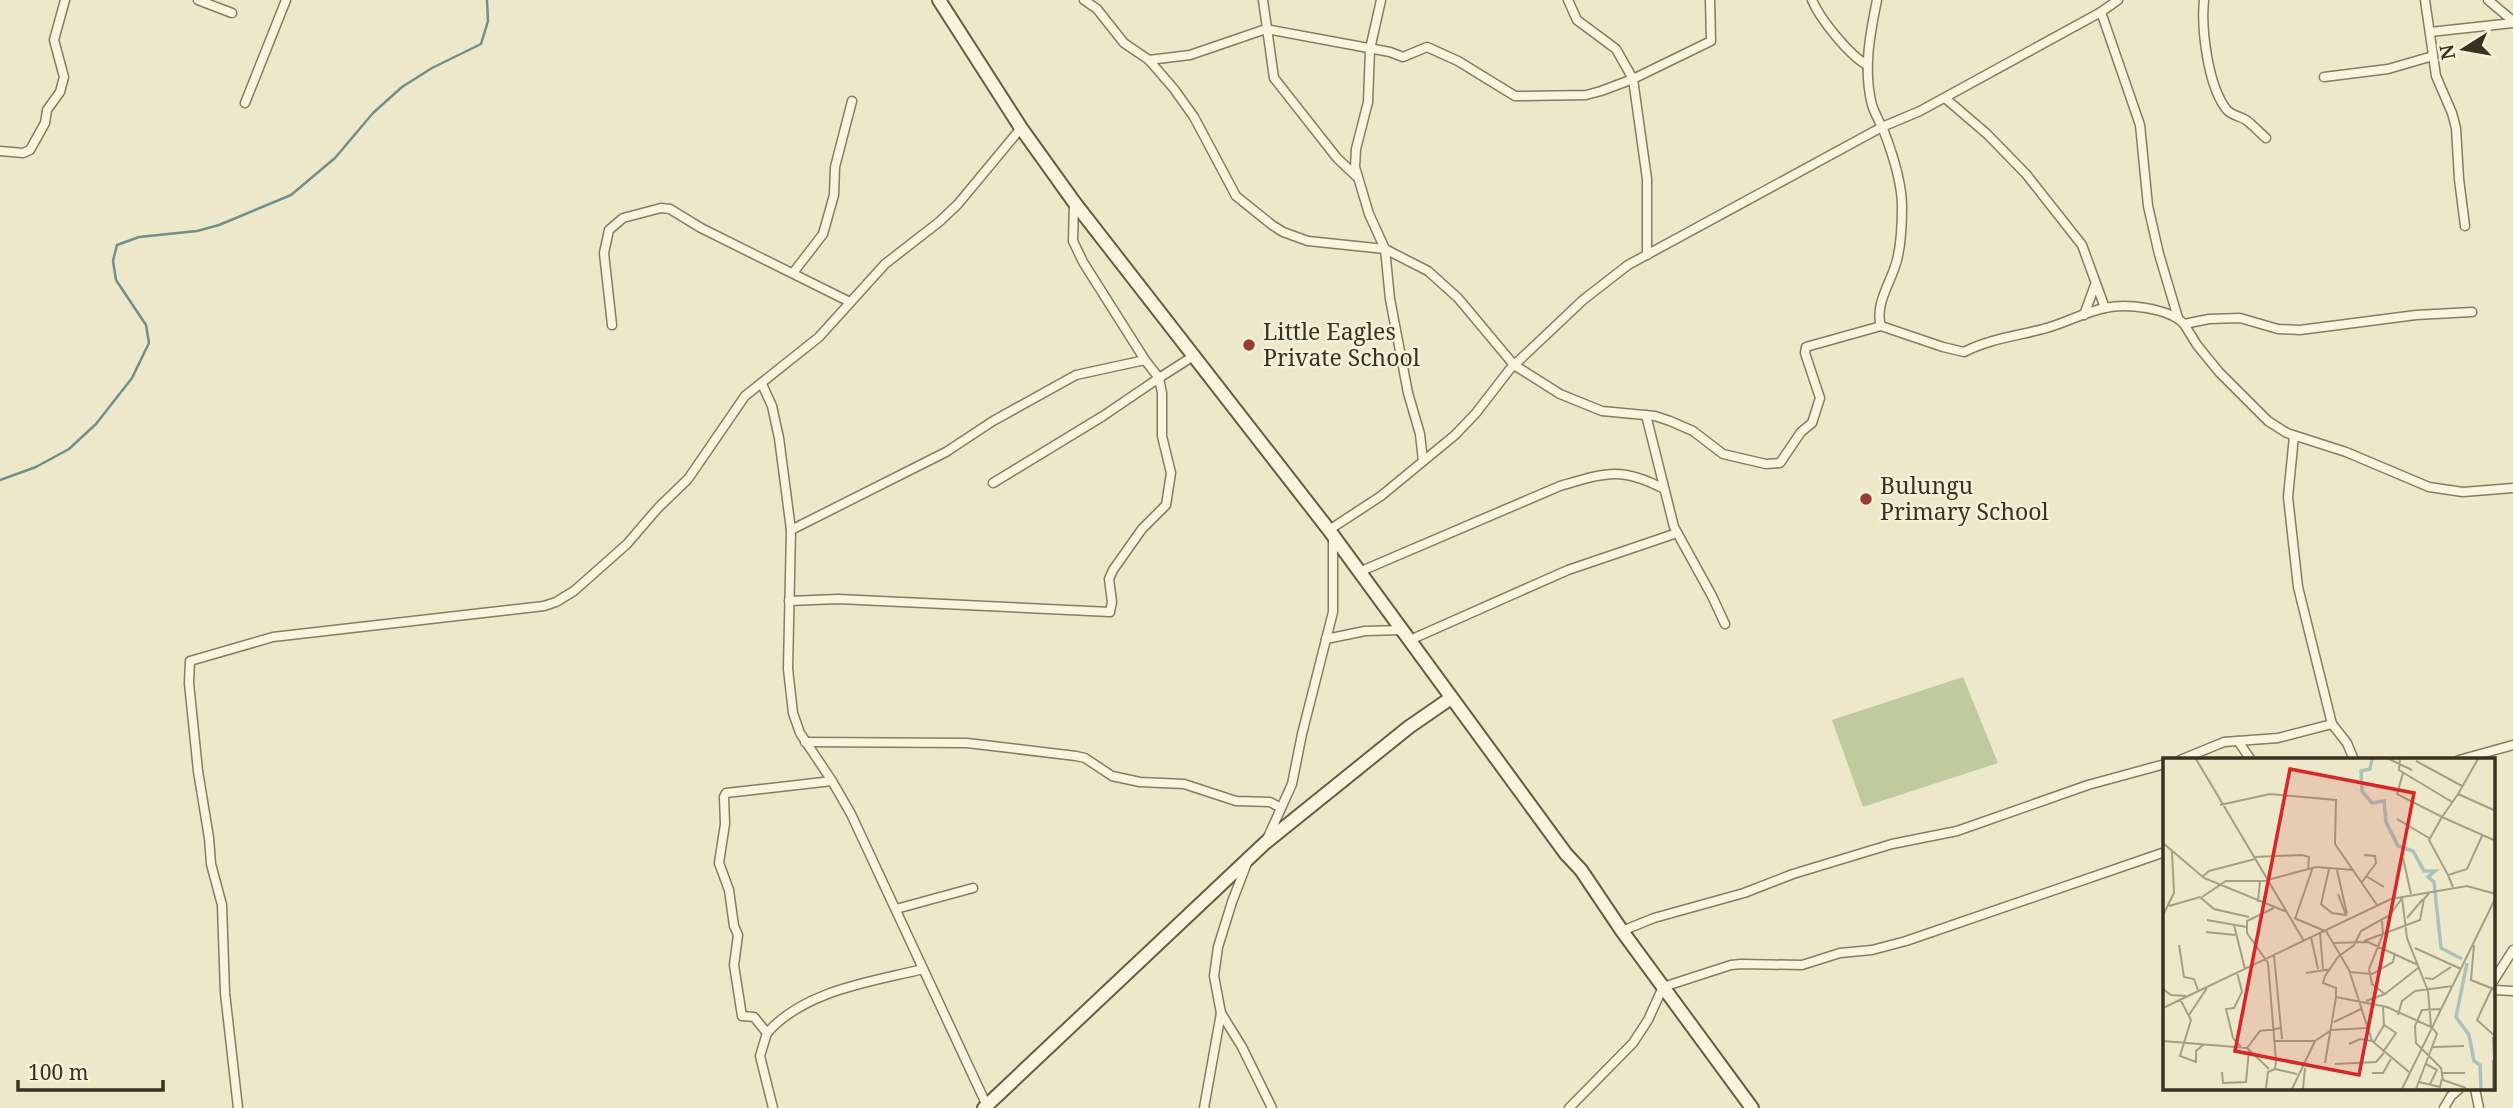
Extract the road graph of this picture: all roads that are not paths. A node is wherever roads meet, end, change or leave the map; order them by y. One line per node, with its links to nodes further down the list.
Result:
1 (65, 0): 33 (street)
2 (198, 0): 17 (street)
3 (286, 0): 29 (street)
4 (939, 0): 31 (street)
5 (1084, 0): 23 (street)
6 (1263, 0): 19 (street)
7 (1381, 0): 21 (street)
8 (1568, 0): 26 (street)
9 (1710, 0): 26 (street)
10 (1812, 0): 24 (street)
11 (1877, 0): 24 (street)
12 (2118, 0): 16 (street)
13 (2204, 0): 32 (street)
14 (2425, 0): 20 (street)
15 (2488, 0): 18 (street)
16 (2101, 12): 27 (street); 45 (street)
17 (232, 13)
18 (2513, 22): 20 (street)
19 (1266, 29): 21 (street); 23 (street); 34 (street)
20 (2430, 32): 22 (street)
21 (1370, 49): 26 (street); 34 (street)
22 (2433, 56): 25 (street); 36 (street)
23 (1149, 60): 37 (street)
24 (1867, 65): 30 (street)
25 (2325, 77)
26 (1633, 79): 38 (street)
27 (1945, 98): 30 (street); 40 (street)
28 (852, 101): 39 (street)
29 (245, 103)
30 (1882, 127): 38 (street); 47 (street)
31 (1021, 128): 35 (street); 41 (street)
32 (2266, 138)
33 (0, 151)
34 (1357, 177): 37 (street)
35 (1074, 202): 48 (street); 49 (street)
36 (2465, 226)
37 (1385, 248): 50 (street); 55 (street)
38 (1647, 255): 50 (street)
39 (793, 273): 41 (street); 46 (street)
40 (2095, 285): 42 (street); 44 (street)
41 (850, 302): 52 (street)
42 (2105, 308): 44 (street); 45 (street)
43 (2472, 312): 45 (street)
44 (2084, 316): 47 (street)
45 (2181, 321): 54 (street)
46 (612, 325)
47 (1881, 326): 53 (street)
48 (1195, 355): 51 (street); 61 (street)
49 (1145, 360): 51 (street); 59 (street)
50 (1514, 365): 53 (street); 55 (street)
51 (1158, 378): 56 (street); 63 (street)
52 (762, 384): 59 (street); 94 (street)
53 (1646, 415): 58 (street)
54 (2294, 436): 57 (street); 68 (street)
55 (1423, 461): 61 (street)
56 (993, 483)
57 (2513, 488)
58 (1664, 489): 60 (street); 62 (street)
59 (791, 530): 63 (street)
60 (1677, 533): 64 (street); 65 (street)
61 (1331, 534): 62 (street); 66 (street)
62 (1359, 572): 65 (street)
63 (789, 601): 70 (street)
64 (1725, 624)
65 (1407, 635): 66 (street); 67 (street)
66 (1326, 639): 78 (street)
67 (1451, 698): 79 (street); 84 (street)
68 (2332, 724): 69 (street); 74 (street)
69 (2238, 741): 72 (street); 73 (street)
70 (805, 742): 77 (street); 78 (street)
71 (2513, 745): 75 (street)
72 (2185, 758)
73 (2250, 758)
74 (2353, 758)
75 (2466, 758)
76 (2163, 765): 84 (street)
77 (832, 781): 83 (street); 90 (street)
78 (1281, 808): 79 (street)
79 (1265, 843): 81 (street)
80 (2163, 853): 88 (street)
81 (1250, 857): 89 (street); 93 (street)
82 (973, 887): 83 (street)
83 (896, 909): 86 (street)
84 (1622, 931): 88 (street)
85 (2513, 950): 87 (street)
86 (923, 969): 90 (street); 93 (street)
87 (2496, 977)
88 (1662, 987): 98 (street); 99 (street)
89 (1221, 1013): 96 (street); 97 (street)
90 (767, 1033): 95 (street)
91 (2458, 1090): 100 (street)
92 (2475, 1090): 101 (street)
93 (986, 1107)
94 (238, 1108)
95 (773, 1108)
96 (1204, 1108)
97 (1272, 1108)
98 (1569, 1108)
99 (1752, 1108)
100 (2444, 1108)
101 (2479, 1108)

